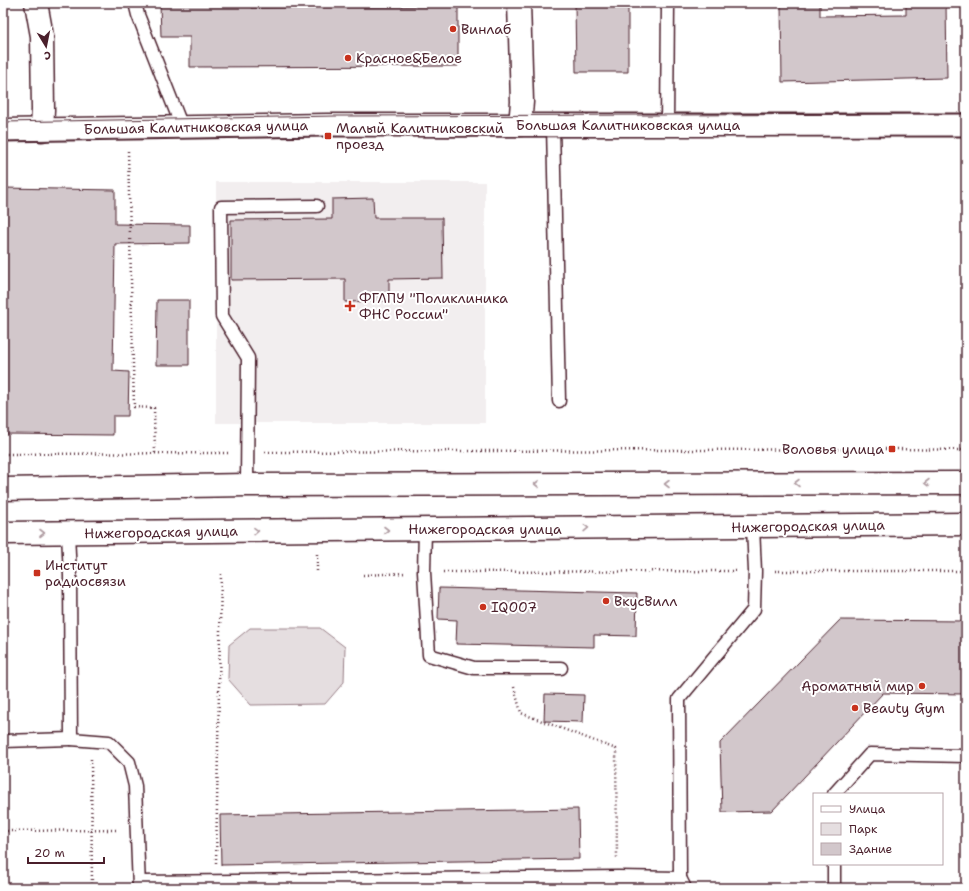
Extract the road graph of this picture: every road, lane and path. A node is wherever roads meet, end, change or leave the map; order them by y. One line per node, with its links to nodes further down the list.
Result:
1 (36, 3): 11 (main road)
2 (135, 3): 9 (lane)
3 (519, 3): 5 (main road)
4 (668, 3): 7 (lane)
5 (520, 125): 6 (main road, Большая Калитниковская улица); 9 (main road, Большая Калитниковская улица)
6 (553, 125): 7 (main road, Большая Калитниковская улица); 14 (lane)
7 (667, 125): 8 (main road, Большая Калитниковская улица)
8 (966, 125)
9 (182, 127): 11 (main road, Большая Калитниковская улица)
10 (3, 130): 11 (main road, Большая Калитниковская улица)
11 (42, 130)
12 (128, 149): 17 (path)
13 (317, 206): 16 (lane)
14 (558, 401)
15 (966, 450): 16 (path)
16 (247, 452): 17 (path); 20 (lane)
17 (155, 453): 18 (path)
18 (3, 454)
19 (966, 483): 20 (main road, one-way to 20)
20 (247, 486): 21 (main road)
21 (3, 489)
22 (966, 524): 23 (main road, Нижегородская улица)
23 (753, 527): 24 (main road, Нижегородская улица, one-way to 23); 27 (lane)
24 (425, 530): 25 (main road, Нижегородская улица, one-way to 24); 29 (lane)
25 (68, 532): 26 (main road, Нижегородская улица, one-way to 25); 34 (lane)
26 (3, 533)
27 (755, 571): 28 (path); 29 (path); 45 (lane)
28 (966, 571)
29 (424, 572): 31 (path); 32 (lane)
30 (221, 573): 43 (path)
31 (363, 575)
32 (508, 668): 33 (lane); 44 (path)
33 (561, 668)
34 (71, 739): 35 (lane); 36 (lane)
35 (3, 741)
36 (91, 741): 39 (path); 40 (lane)
37 (966, 756): 38 (lane)
38 (835, 793)
39 (92, 830): 40 (path); 41 (path); 47 (path)
40 (137, 830): 46 (lane)
41 (3, 831)
42 (834, 865): 48 (lane)
43 (216, 881): 44 (lane); 46 (lane)
44 (618, 882): 45 (lane)
45 (682, 883)
46 (139, 885)
47 (92, 888)
48 (834, 888)

